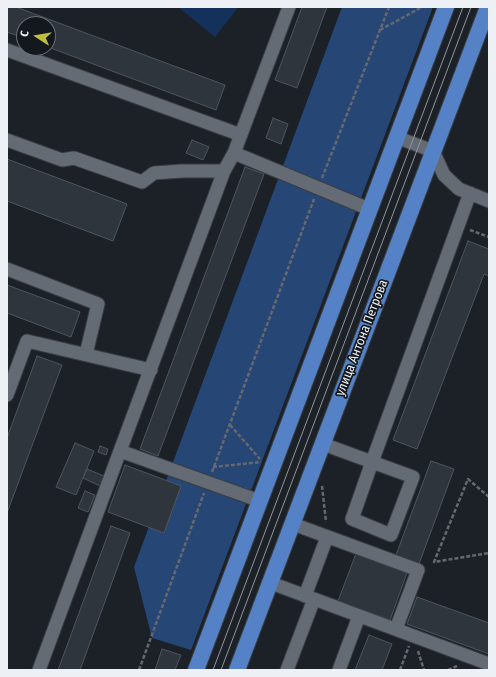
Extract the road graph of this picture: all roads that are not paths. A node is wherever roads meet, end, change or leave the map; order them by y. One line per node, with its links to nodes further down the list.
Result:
1 (289, 7): 5 (street)
2 (446, 7): 6 (main road)
3 (488, 7): 8 (main road, улица Антона Петрова)
4 (7, 50): 5 (street)
5 (241, 135): 9 (street)
6 (396, 137): 8 (street); 13 (main road)
7 (7, 140): 10 (street)
8 (433, 151): 11 (street); 18 (main road, улица Антона Петрова)
9 (234, 153): 10 (street); 13 (street)
10 (224, 171): 16 (street)
11 (470, 194): 12 (street); 20 (street)
12 (489, 201)
13 (369, 209): 21 (main road)
14 (7, 269): 15 (street)
15 (86, 354): 16 (street); 17 (street)
16 (151, 370): 19 (street)
17 (7, 395)
18 (323, 444): 20 (street); 22 (main road, улица Антона Петрова)
19 (120, 452): 21 (street); 29 (street)
20 (372, 462): 20 (street)
21 (260, 501): 30 (main road)
22 (293, 524): 23 (street); 24 (main road, улица Антона Петрова)
23 (327, 537): 25 (street); 27 (street)
24 (271, 583): 25 (street); 31 (main road, улица Антона Петрова)
25 (309, 598): 26 (street); 32 (street)
26 (359, 616): 27 (street); 33 (street)
27 (396, 629): 28 (street)
28 (489, 664)
29 (39, 670)
30 (196, 670)
31 (237, 670)
32 (287, 670)
33 (339, 670)

